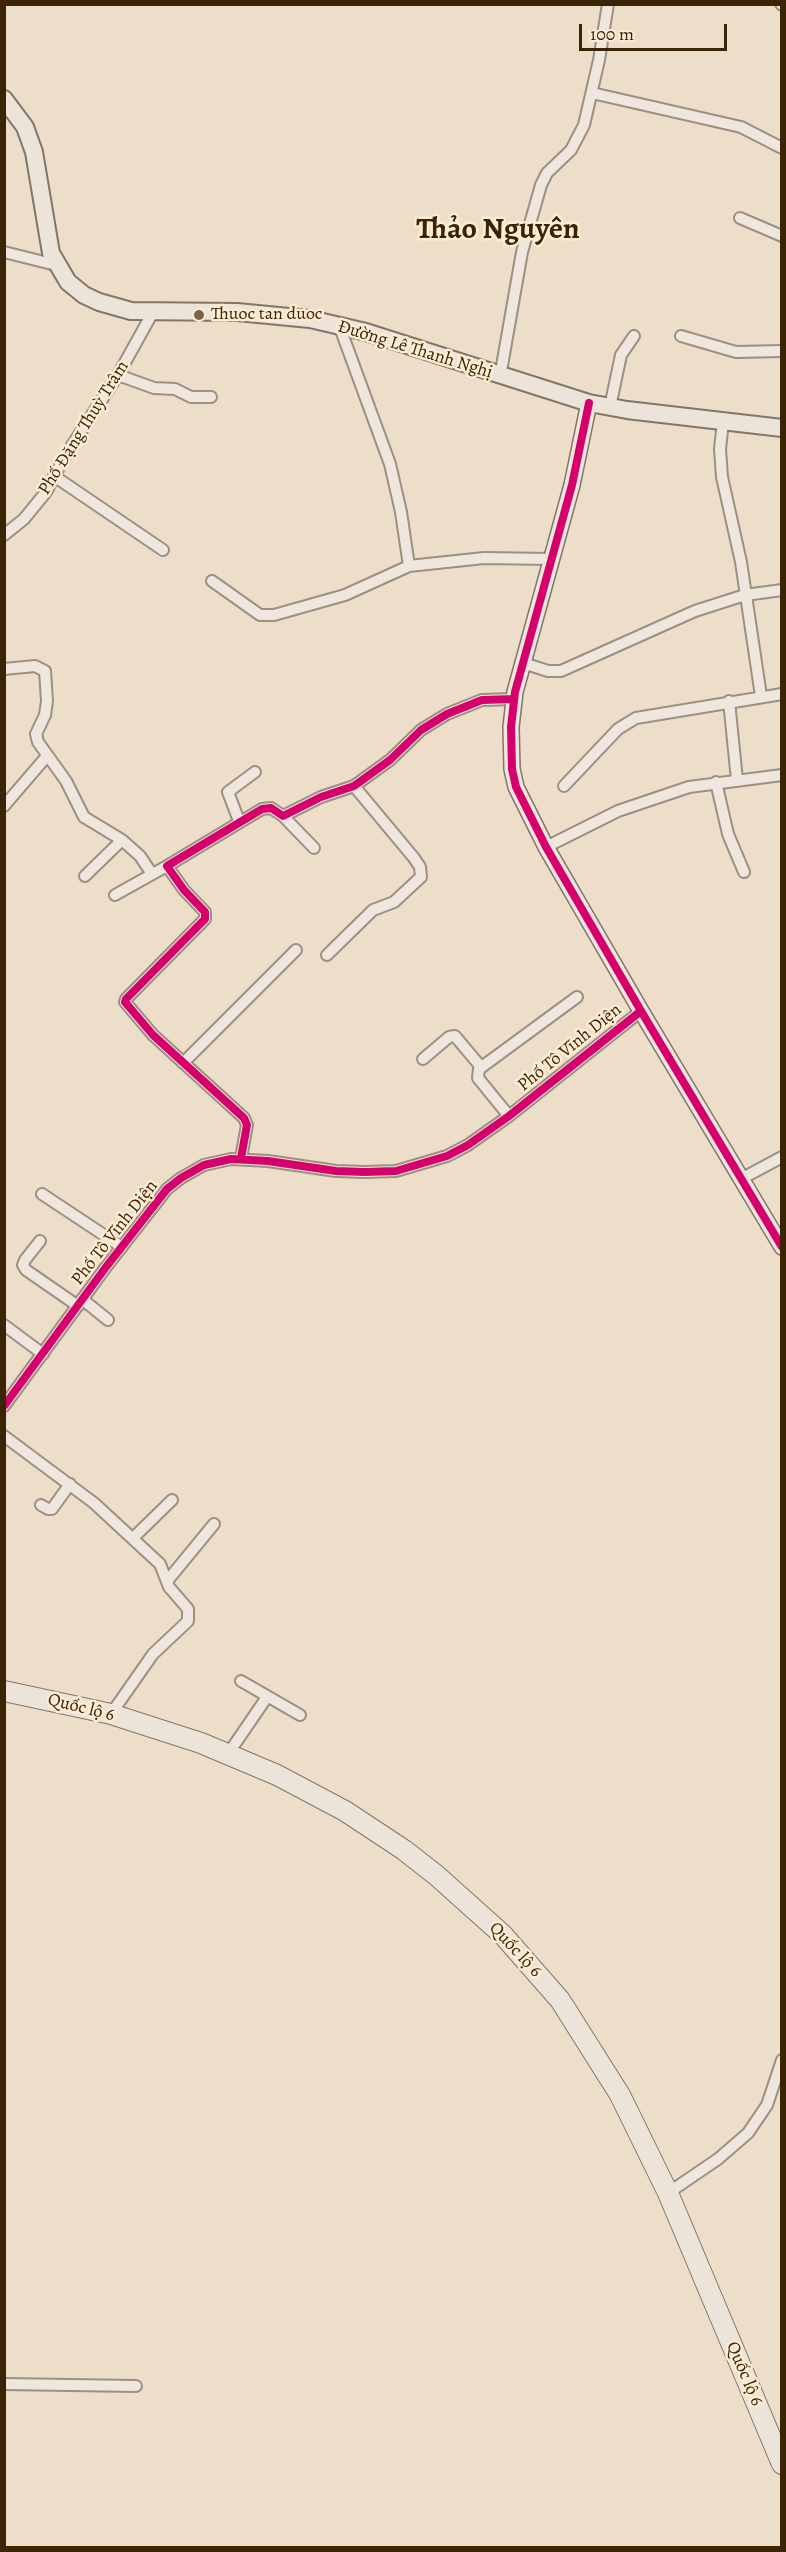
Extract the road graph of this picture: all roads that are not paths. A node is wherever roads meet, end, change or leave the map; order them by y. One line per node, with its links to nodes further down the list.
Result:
1 (608, 4): 2 (street)
2 (592, 93): 4 (street); 15 (street)
3 (4, 99): 8 (main road, Đường Lê Thanh Nghị)
4 (782, 148)
5 (740, 218): 6 (street)
6 (782, 236)
7 (4, 252): 8 (street)
8 (56, 265): 9 (main road, Đường Lê Thanh Nghị)
9 (153, 312): 10 (main road, Đường Lê Thanh Nghị); 14 (street, Phố Đặng Thuỳ Trâm)
10 (339, 325): 15 (main road, Đường Lê Thanh Nghị); 25 (street)
11 (634, 336): 18 (street)
12 (681, 336): 13 (street)
13 (782, 351)
14 (118, 375): 16 (street); 21 (street, Phố Đặng Thuỳ Trâm)
15 (500, 376): 17 (main road, Đường Lê Thanh Nghị)
16 (211, 397)
17 (589, 403): 18 (main road, Đường Lê Thanh Nghị); 24 (street)
18 (610, 407): 19 (main road, Đường Lê Thanh Nghị)
19 (723, 422): 20 (main road, Đường Lê Thanh Nghị); 28 (street)
20 (782, 428)
21 (54, 476): 22 (street, Phố Đặng Thuỳ Trâm); 23 (street)
22 (4, 535)
23 (163, 550)
24 (552, 559): 25 (street); 29 (street)
25 (410, 566): 26 (street)
26 (212, 581)
27 (782, 590): 28 (street)
28 (745, 594): 29 (street); 32 (street)
29 (523, 663): 33 (street)
30 (4, 669): 35 (street)
31 (782, 694): 32 (street)
32 (760, 696): 34 (street)
33 (514, 699): 40 (street); 46 (street)
34 (729, 701): 38 (street); 41 (street)
35 (47, 756): 42 (street); 45 (street)
36 (255, 772): 44 (street)
37 (782, 775): 38 (street)
38 (736, 780): 39 (street)
39 (716, 782): 46 (street); 49 (street)
40 (354, 786): 43 (street); 54 (street)
41 (564, 786)
42 (4, 806)
43 (283, 816): 44 (street); 47 (street)
44 (239, 821): 48 (street)
45 (122, 840): 50 (street); 51 (street)
46 (546, 847): 56 (street)
47 (314, 848)
48 (167, 867): 50 (street); 58 (street)
49 (744, 872)
50 (152, 874): 52 (street)
51 (85, 876)
52 (115, 895)
53 (296, 950): 58 (street)
54 (327, 955)
55 (577, 997): 59 (street)
56 (641, 1011): 60 (street, Phố Tô Vĩnh Diện); 63 (street)
57 (423, 1059): 59 (street)
58 (183, 1063): 62 (street)
59 (482, 1067): 60 (street)
60 (510, 1116): 62 (street, Phố Tô Vĩnh Diện)
61 (782, 1157): 63 (street)
62 (241, 1158): 67 (street, Phố Tô Vĩnh Diện)
63 (741, 1179): 66 (street)
64 (42, 1194): 67 (street)
65 (40, 1240): 68 (street)
66 (780, 1243)
67 (122, 1247): 68 (street, Phố Tô Vĩnh Diện)
68 (80, 1303): 69 (street); 71 (street, Phố Tô Vĩnh Diện)
69 (108, 1320)
70 (4, 1325): 71 (street)
71 (44, 1354): 72 (street, Phố Tô Vĩnh Diện)
72 (4, 1406)
73 (4, 1436): 74 (street)
74 (70, 1484): 76 (street); 78 (street)
75 (172, 1500): 78 (street)
76 (41, 1506)
77 (214, 1524): 79 (street)
78 (133, 1538): 79 (street)
79 (168, 1580): 83 (street)
80 (241, 1681): 82 (street)
81 (4, 1691): 83 (highway, Quốc lộ 6)
82 (267, 1697): 84 (street); 85 (street)
83 (111, 1714): 85 (highway, Quốc lộ 6)
84 (300, 1715)
85 (228, 1754): 87 (highway, Quốc lộ 6)
86 (782, 2060): 87 (street)
87 (668, 2193): 90 (highway, Quốc lộ 6)
88 (4, 2384): 89 (street)
89 (136, 2386)
90 (782, 2464)

